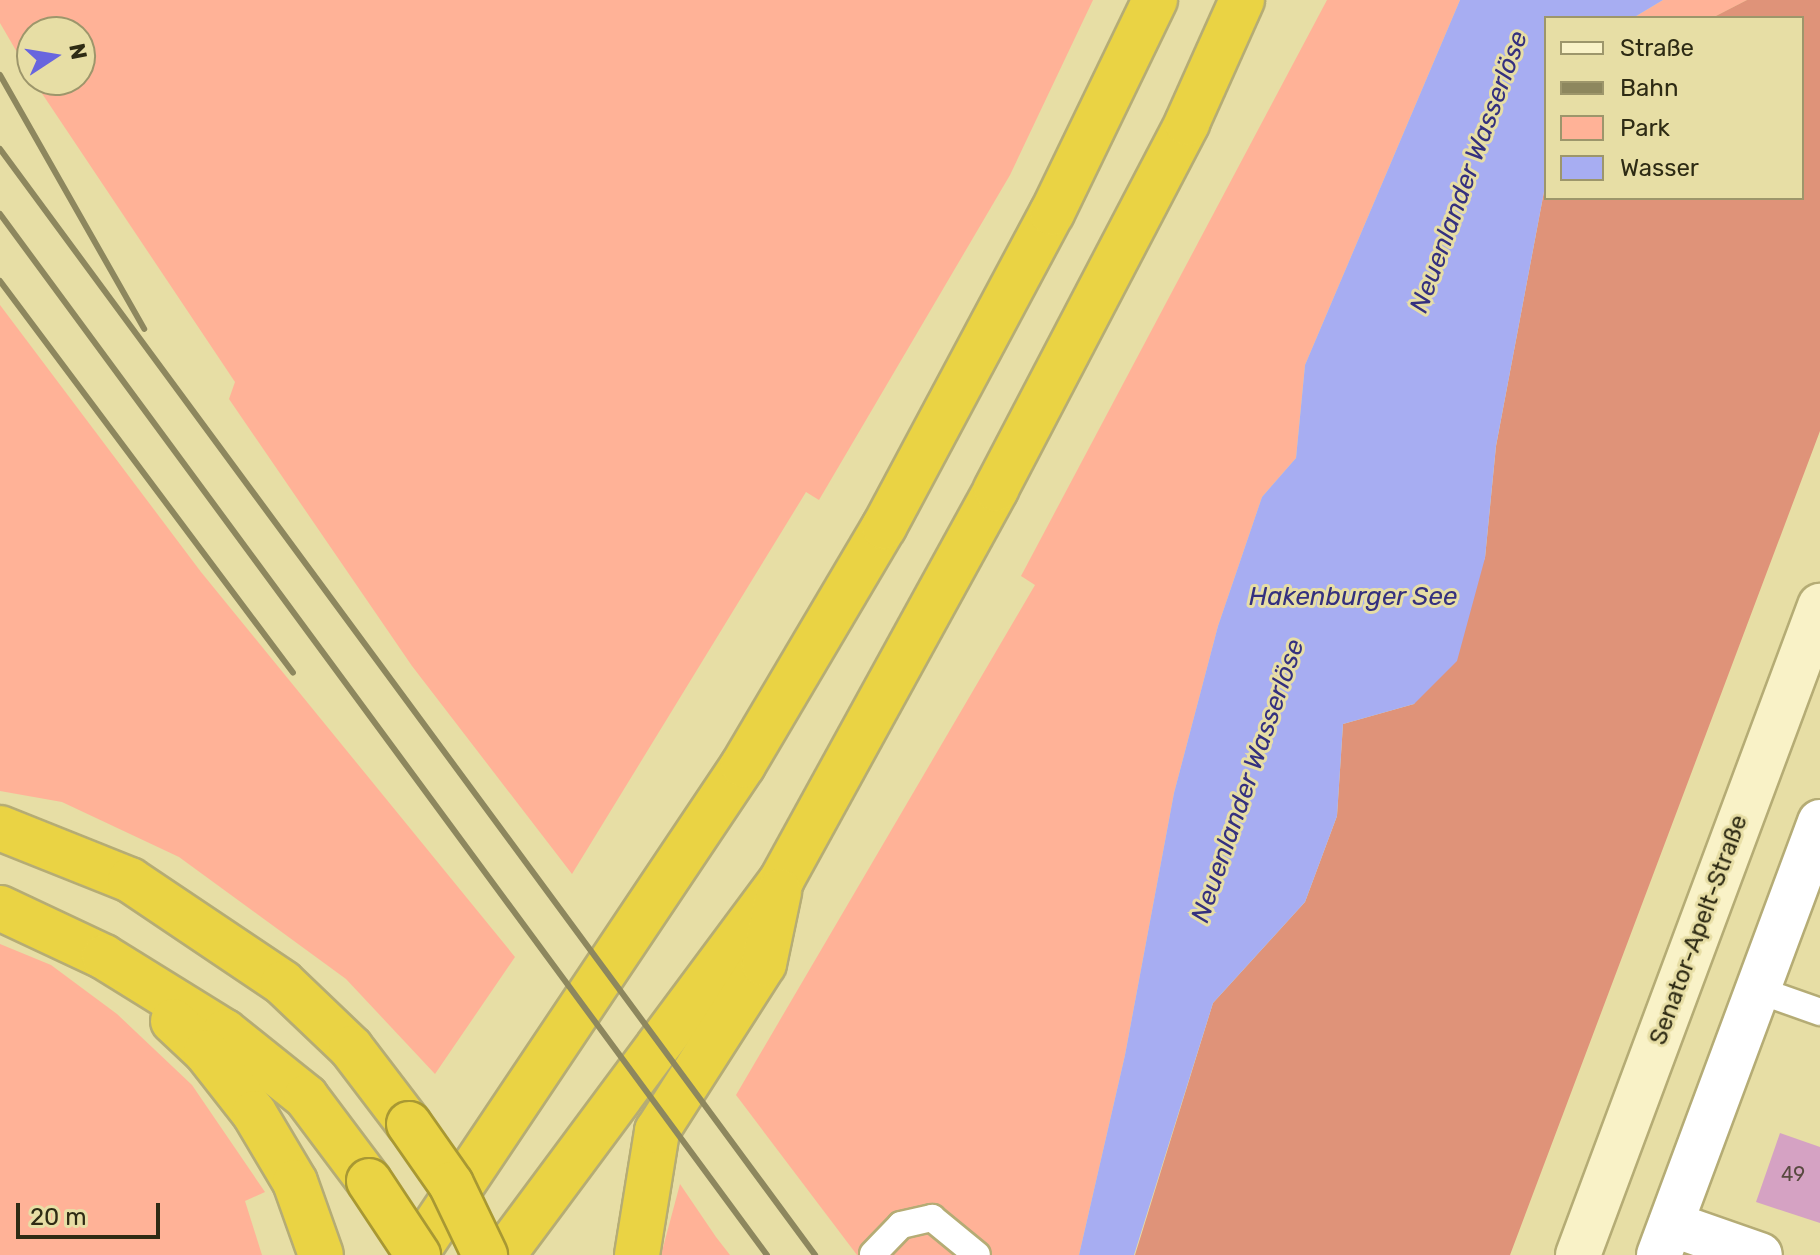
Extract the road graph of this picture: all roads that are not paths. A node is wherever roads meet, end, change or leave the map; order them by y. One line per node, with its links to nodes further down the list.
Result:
1 (1155, 0): 14 (highway)
2 (1242, 0): 6 (highway)
3 (1820, 606): 19 (street, Senator-Apelt-Straße)
4 (1820, 822): 9 (street)
5 (0, 828): 15 (highway, bridge)
6 (782, 879): 16 (highway); 17 (highway)
7 (0, 908): 8 (highway)
8 (104, 957): 12 (highway); 14 (highway, bridge)
9 (1758, 990): 10 (lane); 11 (street)
10 (1820, 1012)
11 (1665, 1240): 20 (street)
12 (319, 1248)
13 (873, 1254): 18 (lane)
14 (417, 1255)
15 (485, 1255)
16 (503, 1255)
17 (637, 1255)
18 (977, 1255)
19 (1578, 1255)
20 (1760, 1255)

